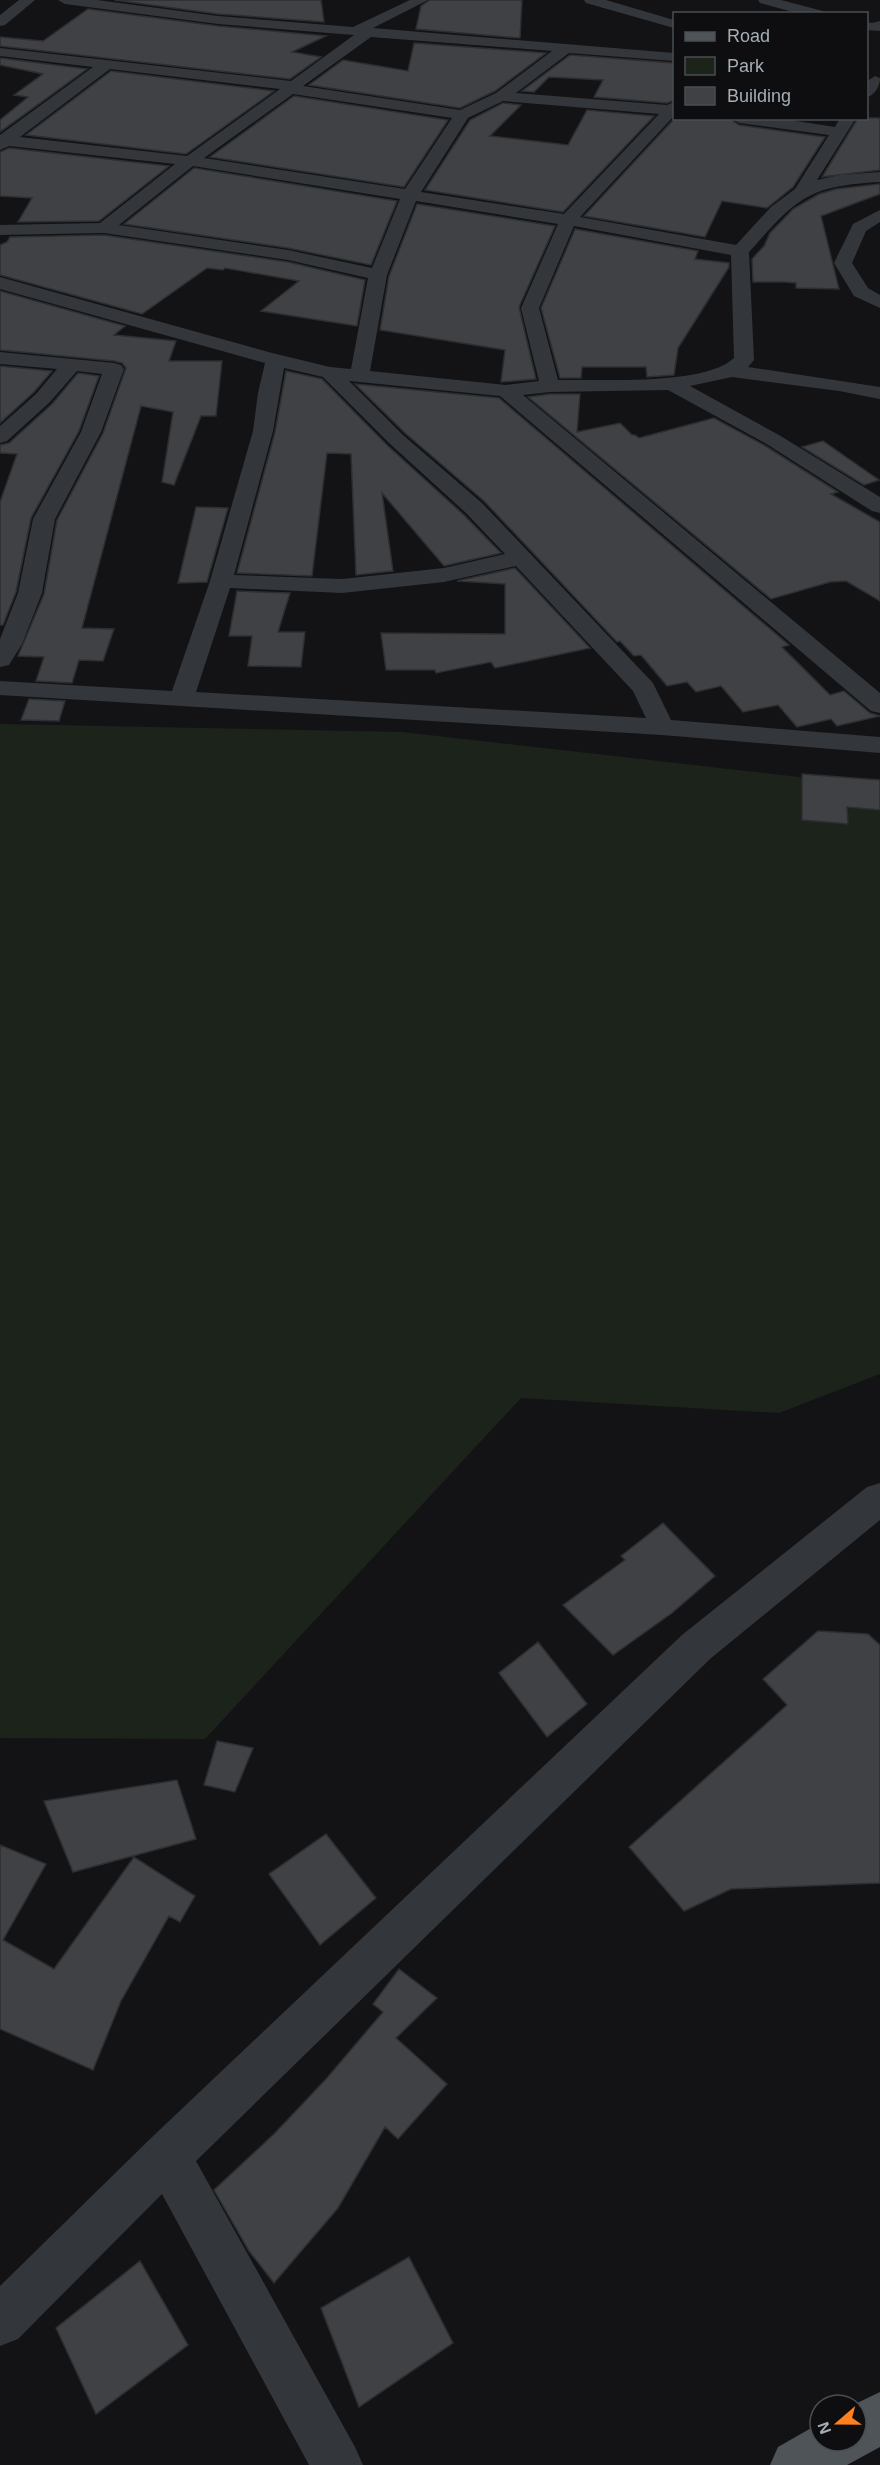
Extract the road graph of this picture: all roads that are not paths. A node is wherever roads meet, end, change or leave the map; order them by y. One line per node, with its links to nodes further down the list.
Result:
1 (28, 0): 10 (street)
2 (65, 0): 6 (street)
3 (421, 0): 12 (street)
4 (591, 0): 11 (street)
5 (765, 0): 8 (street)
6 (113, 2): 9 (street)
7 (248, 8): 9 (street)
8 (810, 12)
9 (218, 20): 12 (street)
10 (0, 22)
11 (673, 23)
12 (360, 33): 13 (street); 17 (street)
13 (566, 48): 15 (street); 18 (street)
14 (0, 52): 16 (street)
15 (673, 57)
16 (106, 65): 17 (street); 24 (street)
17 (293, 87): 21 (street); 25 (street)
18 (501, 96): 19 (street); 21 (street)
19 (673, 109)
20 (673, 110): 30 (street)
21 (462, 115): 28 (street)
22 (769, 120): 23 (street)
23 (844, 125): 27 (street)
24 (2, 142): 25 (street)
25 (190, 161): 28 (street); 31 (street)
26 (880, 177): 27 (street)
27 (801, 192): 35 (street)
28 (410, 195): 30 (street); 36 (street)
29 (880, 215): 32 (street)
30 (568, 220): 35 (street); 48 (street)
31 (104, 228): 33 (street); 36 (street)
32 (859, 228): 34 (street); 38 (street)
33 (0, 230)
34 (880, 232)
35 (740, 251): 44 (street)
36 (378, 275): 46 (street)
37 (0, 283): 39 (street)
38 (880, 302)
39 (132, 320): 40 (street); 42 (street)
40 (120, 353): 43 (street); 55 (street)
41 (0, 358): 43 (street)
42 (276, 360): 45 (street); 54 (street)
43 (71, 366): 51 (street)
44 (732, 371): 47 (street); 50 (street)
45 (330, 373): 46 (street); 53 (street)
46 (360, 374): 49 (street)
47 (672, 384): 48 (street); 52 (street)
48 (550, 386): 49 (street)
49 (507, 391): 58 (street)
50 (880, 393)
51 (0, 438)
52 (880, 506)
53 (519, 558): 54 (street); 59 (street)
54 (221, 581): 57 (street)
55 (0, 660)
56 (0, 688): 57 (street)
57 (182, 697): 59 (street)
58 (880, 706)
59 (662, 727): 60 (street)
60 (880, 745)
61 (880, 1498): 62 (street)
62 (167, 2156): 63 (street); 65 (street)
63 (0, 2321)
64 (818, 2453): 66 (main road)
65 (338, 2465)
66 (796, 2465)

